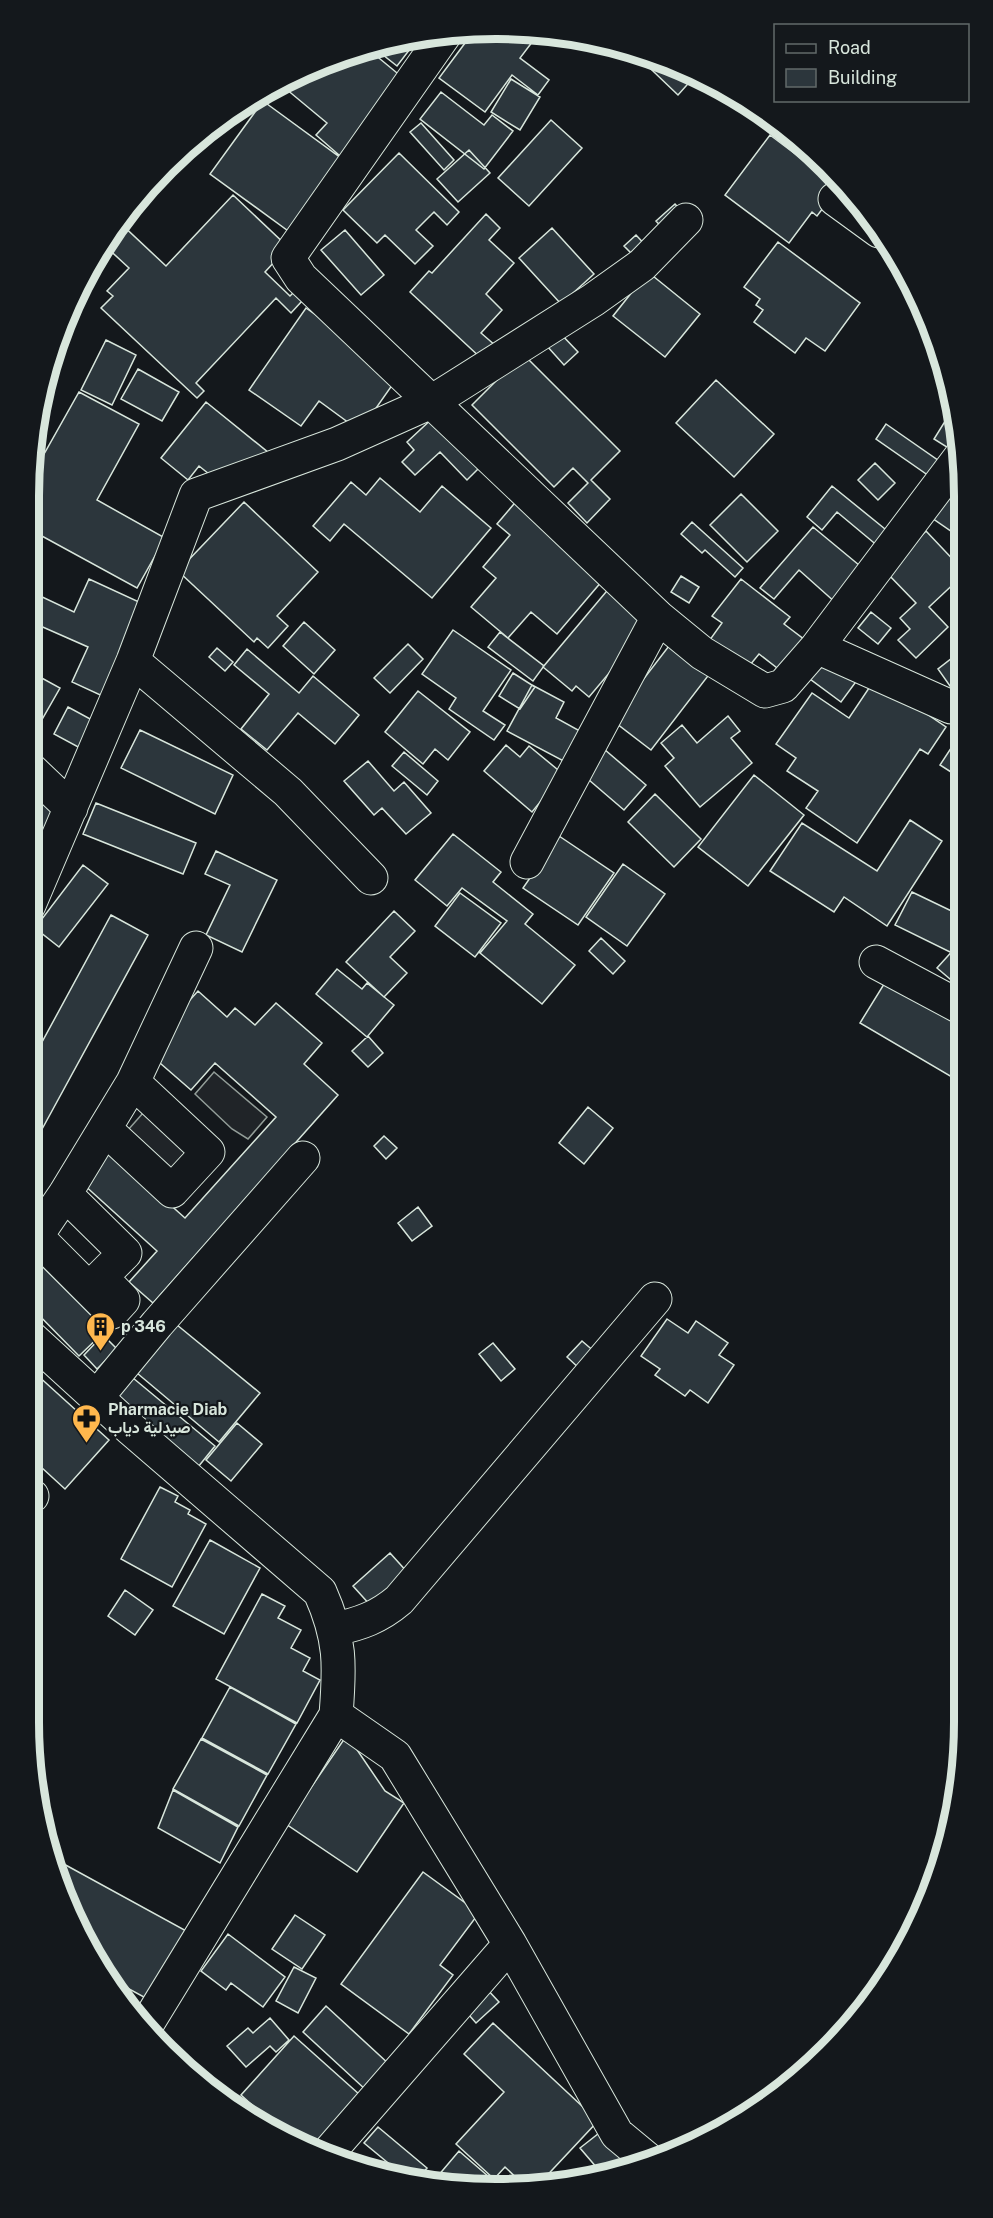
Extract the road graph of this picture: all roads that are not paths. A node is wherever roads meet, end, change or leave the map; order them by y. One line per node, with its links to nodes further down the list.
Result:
1 (439, 43): 5 (street)
2 (835, 198): 3 (street)
3 (855, 213)
4 (686, 220): 5 (street)
5 (433, 401): 7 (street); 9 (street)
6 (953, 466): 8 (street)
7 (658, 617): 8 (street); 13 (street)
8 (817, 647): 10 (street)
9 (133, 661): 12 (street); 14 (street)
10 (954, 706)
11 (39, 778): 12 (street)
12 (71, 808): 15 (street)
13 (527, 862)
14 (371, 878)
15 (39, 880)
16 (196, 948): 19 (street)
17 (876, 962): 18 (street)
18 (954, 1004)
19 (133, 1082): 20 (street); 20 (street)
20 (105, 1129): 22 (street)
21 (303, 1158): 27 (street)
22 (65, 1194): 23 (street); 24 (street)
23 (39, 1231)
24 (39, 1247)
25 (655, 1299): 28 (street)
26 (39, 1353): 27 (street)
27 (96, 1398): 28 (street)
28 (335, 1629): 29 (street)
29 (336, 1715): 30 (street); 31 (street)
30 (510, 1944): 32 (street); 33 (street)
31 (150, 2019)
32 (331, 2148)
33 (643, 2155)

